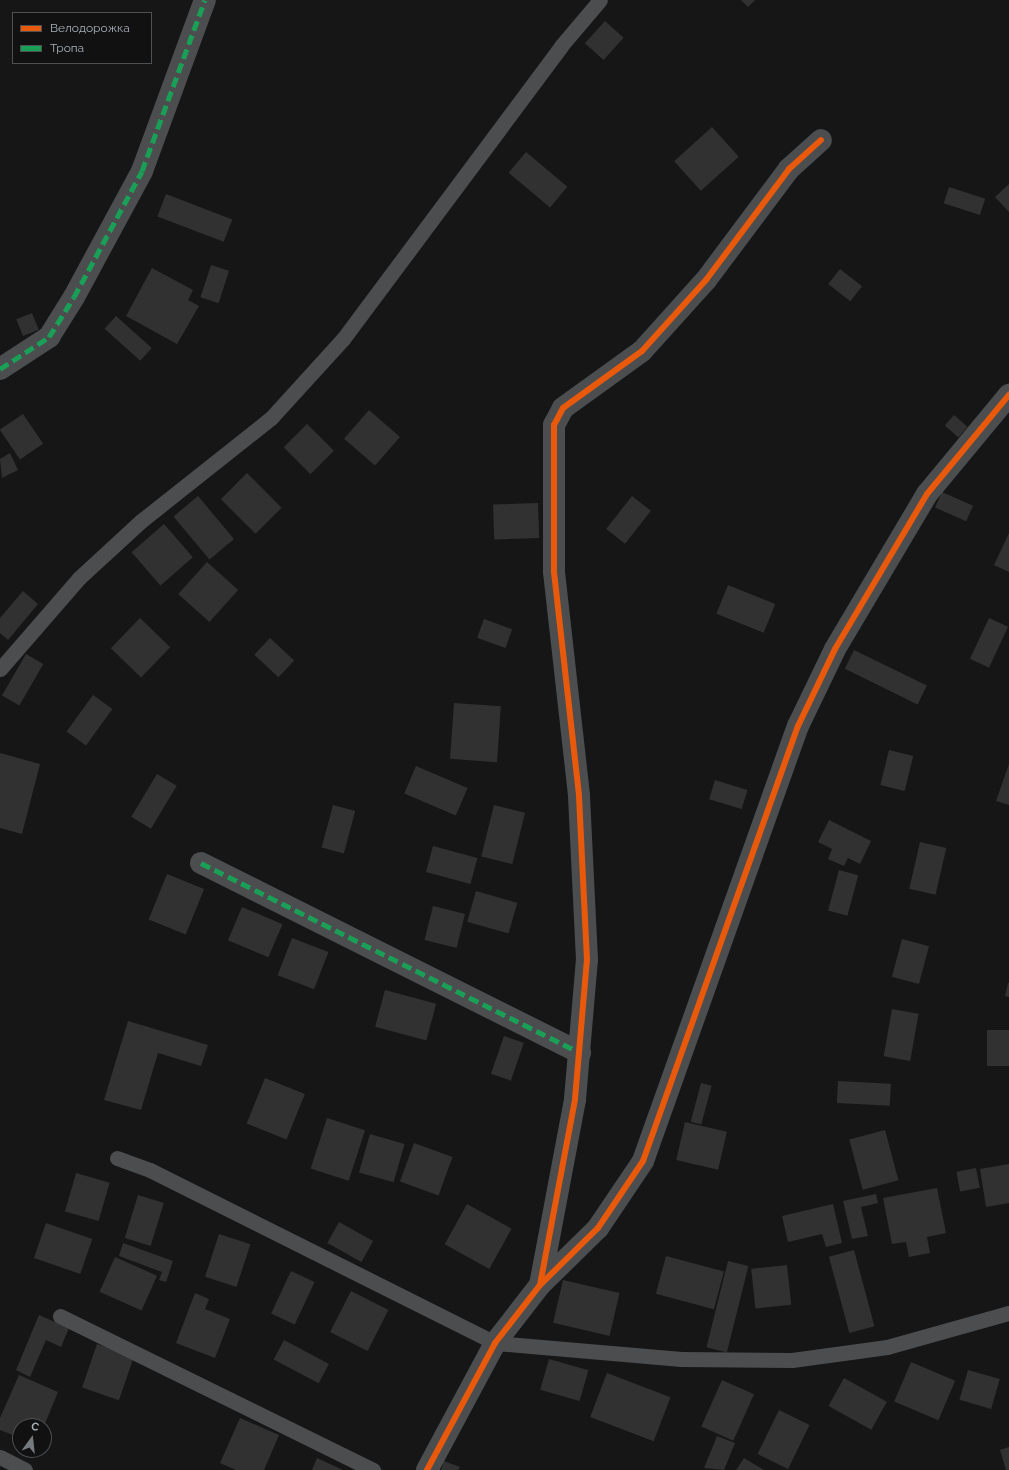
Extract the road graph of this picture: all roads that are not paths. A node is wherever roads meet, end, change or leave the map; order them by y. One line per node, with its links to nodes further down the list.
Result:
1 (205, 0): 4 (street)
2 (600, 0): 6 (lane)
3 (820, 140): 8 (street)
4 (0, 369)
5 (1009, 395): 10 (street)
6 (0, 669)
7 (201, 863): 8 (street)
8 (580, 1053): 10 (street)
9 (116, 1158): 13 (lane)
10 (540, 1285): 13 (street)
11 (1009, 1313): 13 (lane)
12 (60, 1316): 16 (lane)
13 (495, 1343): 17 (street)
14 (0, 1457): 15 (lane)
15 (25, 1470)
16 (373, 1470)
17 (427, 1470)

